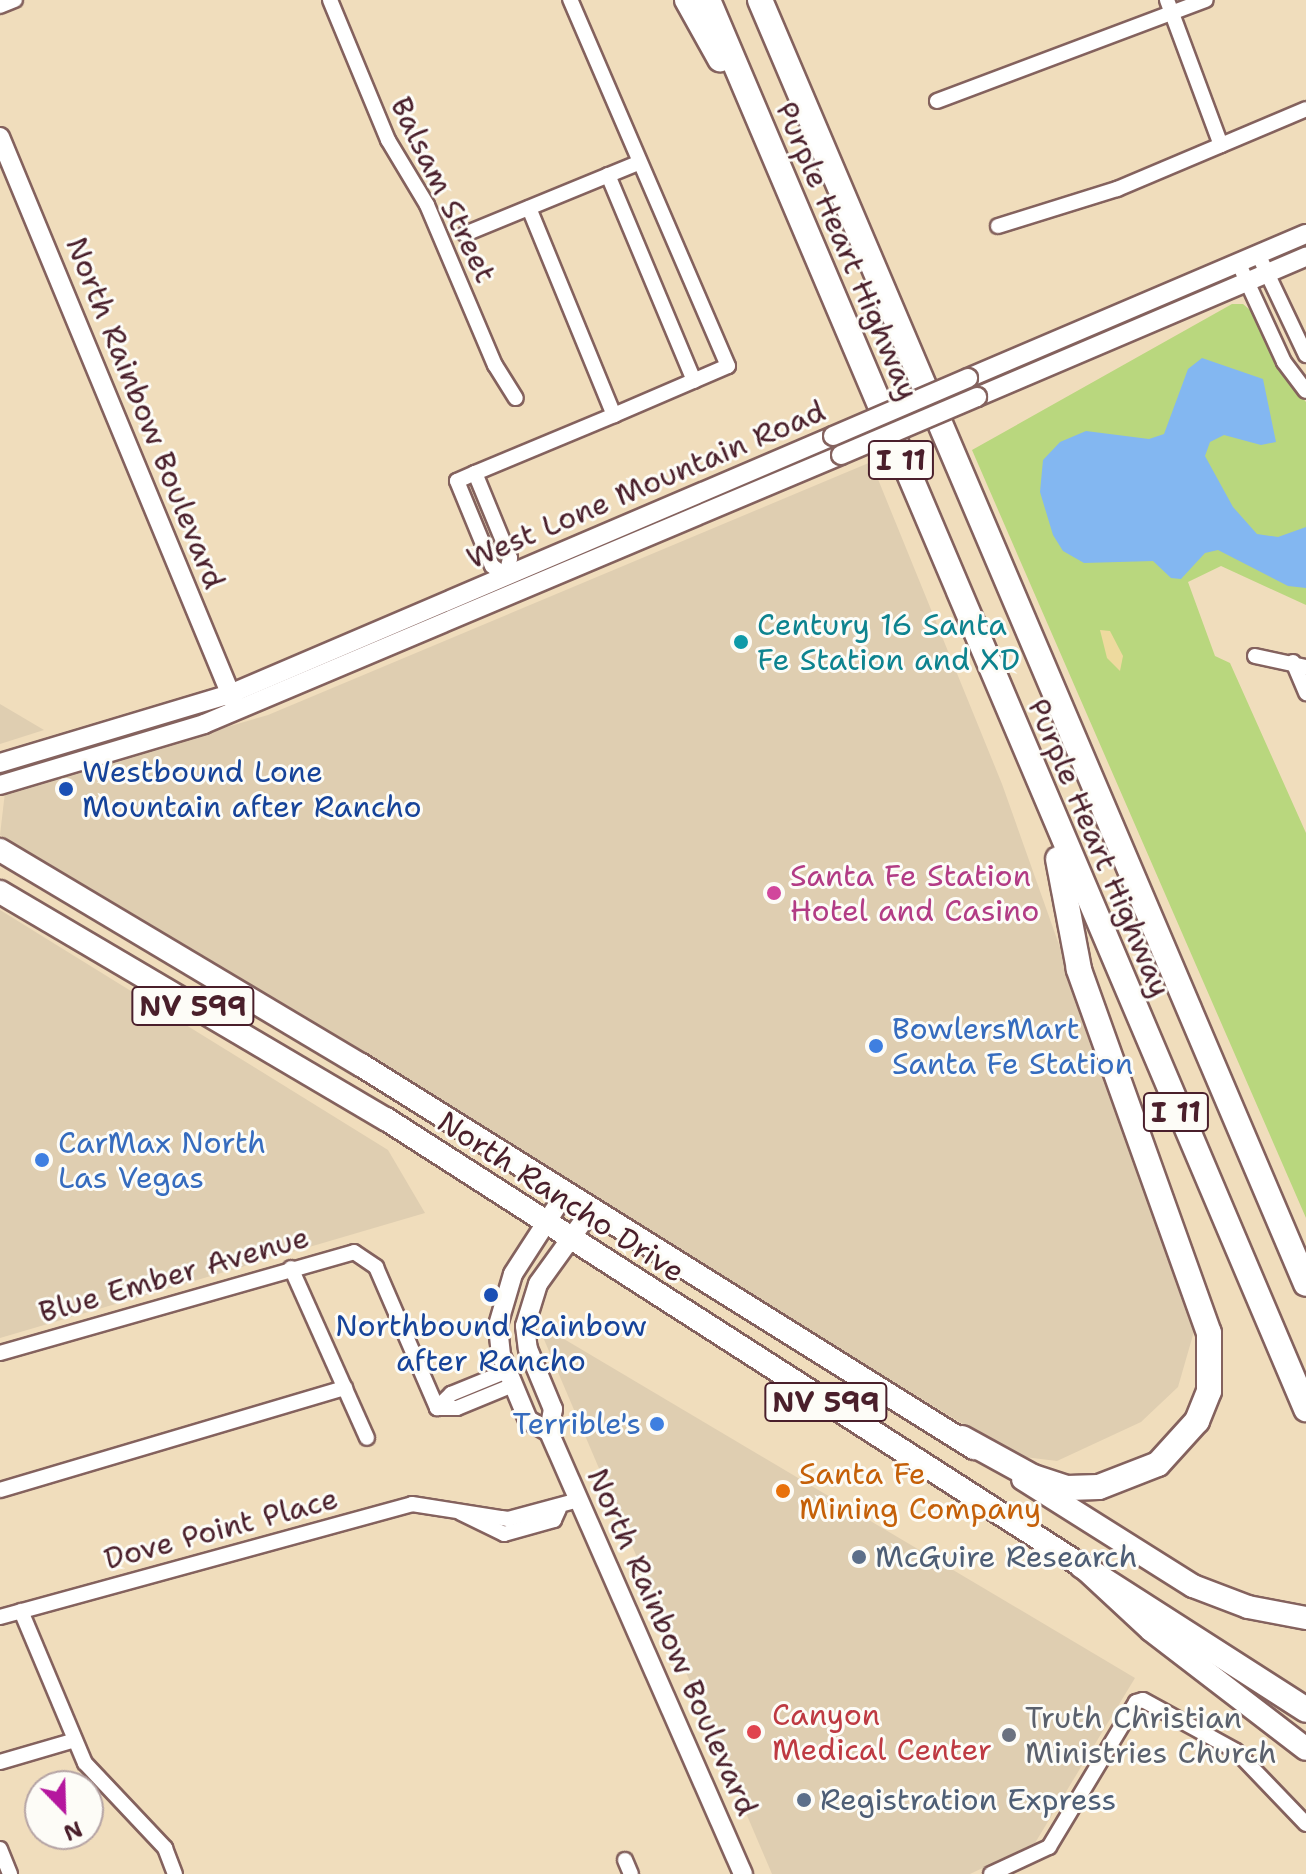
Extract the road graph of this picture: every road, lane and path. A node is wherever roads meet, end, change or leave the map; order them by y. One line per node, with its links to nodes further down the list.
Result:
1 (15, 0): 8 (street)
2 (330, 0): 29 (street, Balsam Street)
3 (570, 0): 15 (street)
4 (687, 0): 11 (highway)
5 (708, 0): 11 (highway, Purple Heart Highway / I 11)
6 (760, 0): 58 (highway, Purple Heart Highway / I 11)
7 (1206, 0): 9 (street)
8 (0, 6)
9 (1170, 7): 10 (street); 14 (street)
10 (937, 101)
11 (752, 107): 48 (highway, Purple Heart Highway / I 11)
12 (1306, 109): 14 (street)
13 (0, 137): 45 (main road, North Rainbow Boulevard)
14 (1221, 145): 18 (street)
15 (638, 163): 16 (street); 27 (street)
16 (608, 175): 17 (street); 27 (street)
17 (529, 208): 19 (street); 30 (street)
18 (998, 226)
19 (465, 234)
20 (1306, 234): 21 (main road, West Lone Mountain Road)
21 (1258, 254): 23 (main road, West Lone Mountain Road); 24 (street)
22 (1306, 257): 24 (main road, West Lone Mountain Road)
23 (1238, 262): 25 (street); 32 (main road, West Lone Mountain Road, bridge)
24 (1266, 274): 25 (main road, West Lone Mountain Road); 26 (street)
25 (1247, 282): 28 (street); 34 (main road, West Lone Mountain Road, bridge)
26 (1306, 355)
27 (694, 381): 30 (street)
28 (1306, 391)
29 (516, 398)
30 (614, 415): 31 (street)
31 (475, 473): 32 (street); 32 (street)
32 (506, 576): 33 (main road, West Lone Mountain Road); 34 (main road)
33 (467, 592): 35 (main road); 36 (main road, West Lone Mountain Road)
34 (513, 594): 35 (main road, West Lone Mountain Road)
35 (475, 611): 37 (main road, West Lone Mountain Road)
36 (408, 618): 37 (main road); 38 (main road, West Lone Mountain Road)
37 (415, 636): 42 (main road, West Lone Mountain Road)
38 (331, 651): 40 (main road, West Lone Mountain Road); 42 (main road)
39 (1255, 656): 41 (street)
40 (305, 662): 43 (main road); 45 (main road, West Lone Mountain Road)
41 (1300, 665): 44 (street)
42 (338, 669): 43 (main road, West Lone Mountain Road)
43 (312, 680): 45 (main road, West Lone Mountain Road)
44 (1306, 693)
45 (234, 702): 46 (main road, West Lone Mountain Road); 47 (main road, West Lone Mountain Road)
46 (0, 763)
47 (0, 785)
48 (1050, 813): 62 (highway, Purple Heart Highway / I 11); 65 (highway)
49 (0, 850): 51 (main road, North Rancho Drive / NV 599)
50 (0, 892): 52 (main road, North Rancho Drive / NV 599)
51 (214, 977): 52 (main road); 53 (main road, North Rancho Drive / NV 599)
52 (185, 1001): 55 (main road, North Rancho Drive / NV 599)
53 (566, 1192): 54 (main road, North Rancho Drive / NV 599); 55 (main road, North Rainbow Boulevard)
54 (592, 1209): 56 (main road, North Rainbow Boulevard); 65 (main road, North Rancho Drive / NV 599)
55 (545, 1223): 56 (main road, North Rancho Drive / NV 599); 60 (main road, North Rainbow Boulevard)
56 (569, 1239): 63 (main road, North Rainbow Boulevard); 68 (main road, North Rancho Drive / NV 599)
57 (291, 1268): 59 (street, Blue Ember Avenue); 60 (street, Blue Ember Avenue); 61 (street)
58 (1306, 1284)
59 (0, 1353)
60 (510, 1378): 63 (main road, North Rainbow Boulevard)
61 (345, 1388): 64 (street); 66 (street)
62 (1306, 1409)
63 (549, 1432): 67 (main road, North Rainbow Boulevard)
64 (367, 1438)
65 (962, 1438): 71 (main road, North Rancho Drive)
66 (0, 1490)
67 (579, 1500): 69 (street, Dove Point Place); 80 (main road, North Rainbow Boulevard)
68 (1082, 1566): 72 (highway); 74 (main road, North Rancho Drive)
69 (21, 1611): 70 (street, Dove Point Place); 73 (street)
70 (0, 1617)
71 (1306, 1618)
72 (1306, 1710)
73 (75, 1740): 75 (street); 79 (street)
74 (1306, 1749)
75 (0, 1762)
76 (1306, 1824): 81 (street)
77 (0, 1849): 78 (street)
78 (10, 1874)
79 (175, 1874)
80 (743, 1874)
81 (991, 1874)

